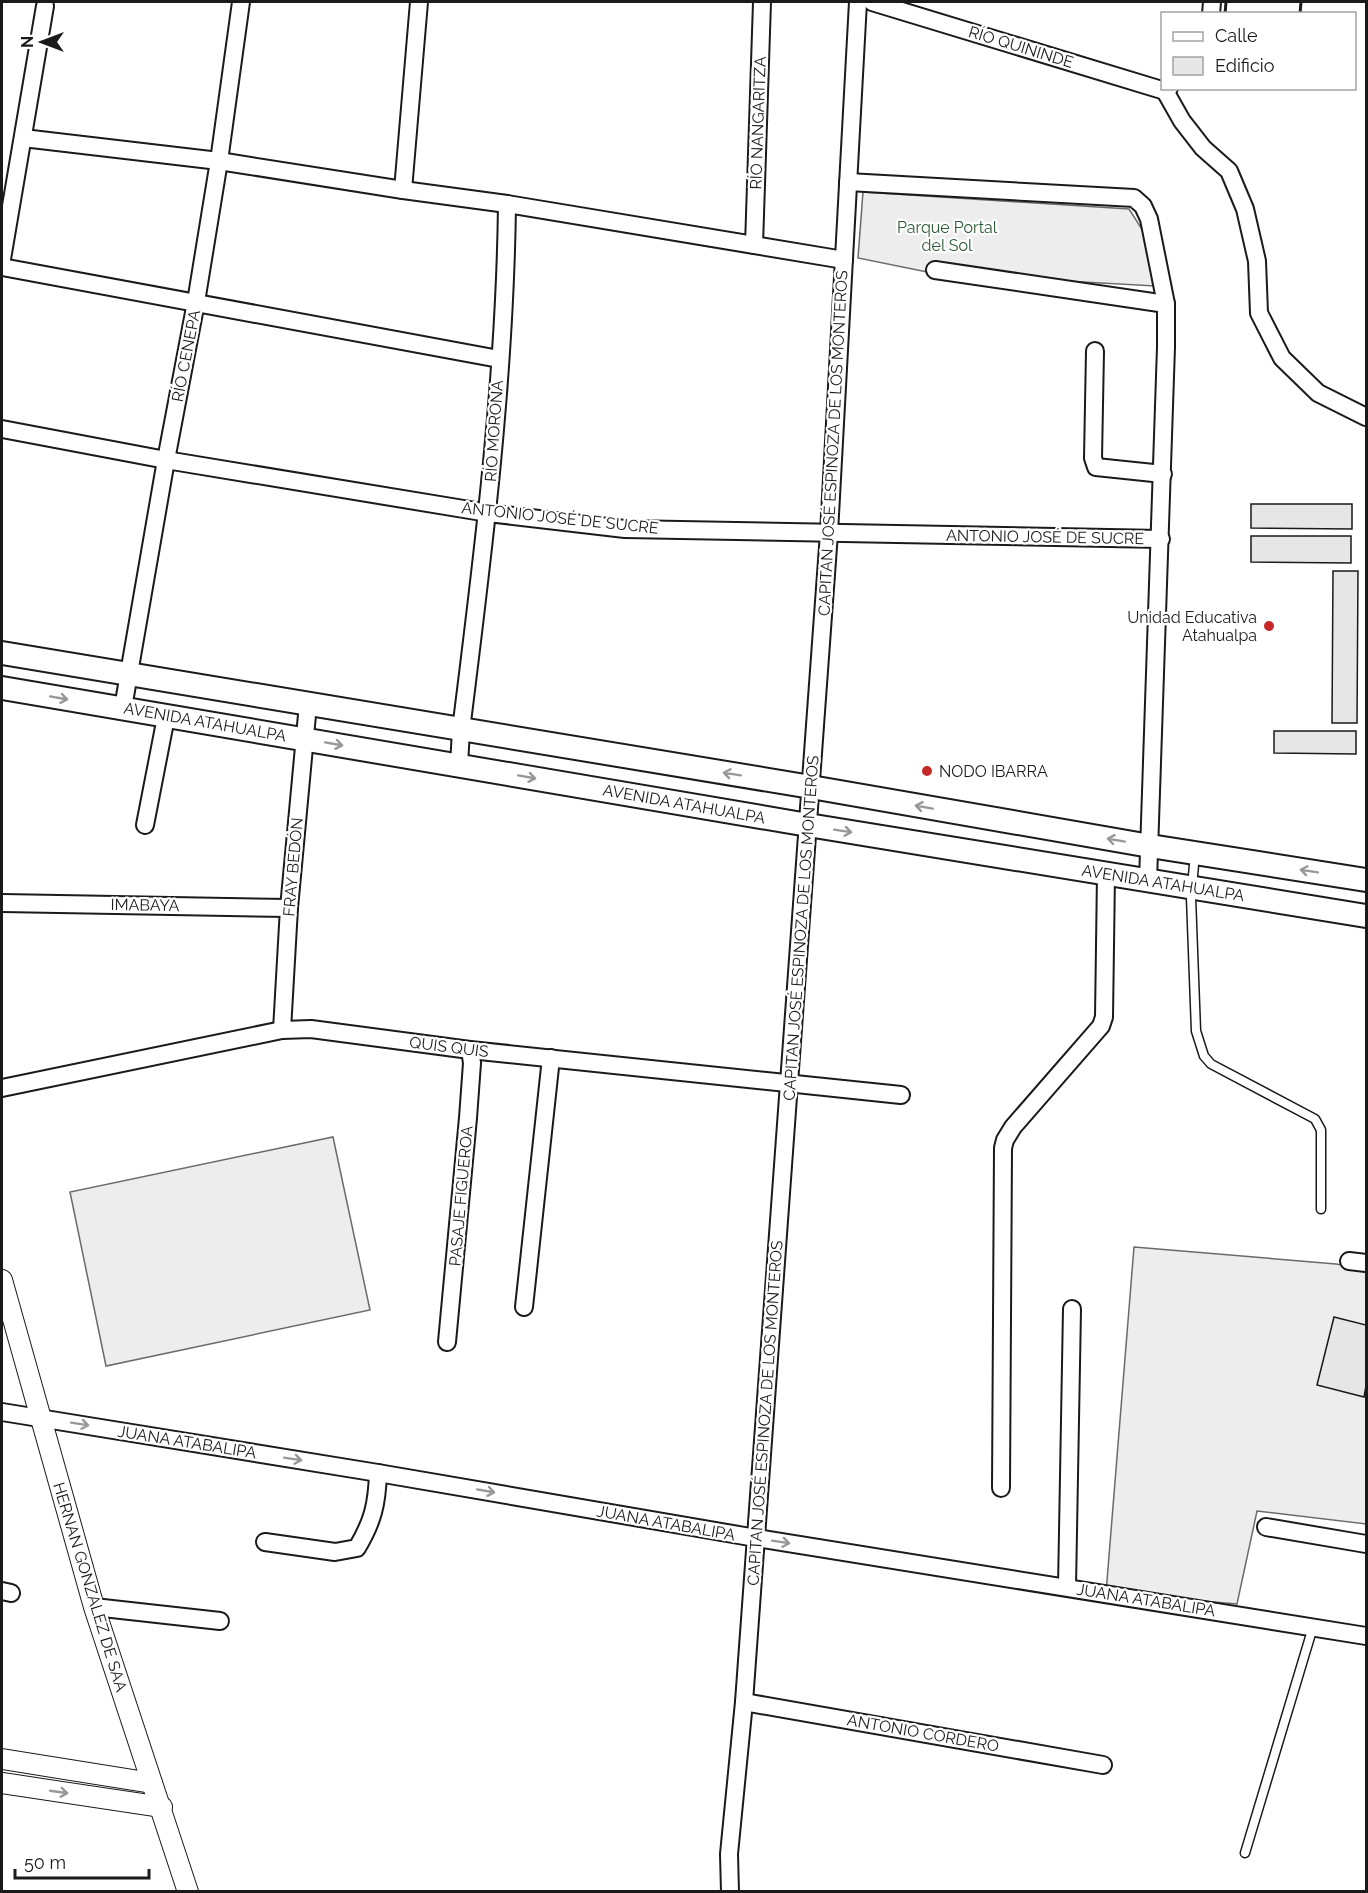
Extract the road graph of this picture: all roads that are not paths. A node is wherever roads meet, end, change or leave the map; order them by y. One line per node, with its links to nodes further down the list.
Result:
1 (241, 2): 10 (street, RÍO CENEPA)
2 (419, 2): 12 (street)
3 (762, 2): 14 (street, RÍO NANGARITZA)
4 (858, 2): 11 (street, CAPITAN JOSÉ ESPINOZA DE LOS MONTEROS)
5 (872, 2): 7 (street, RÍO QUININDE)
6 (45, 6): 9 (street)
7 (1161, 88)
8 (1167, 90): 23 (street)
9 (23, 138): 10 (street); 15 (street)
10 (219, 161): 12 (street); 19 (street, RÍO CENEPA)
11 (848, 182): 16 (street, CAPITAN JOSÉ ESPINOZA DE LOS MONTEROS); 20 (street)
12 (403, 190): 13 (street)
13 (507, 204): 14 (street); 22 (street, RÍO MORONA)
14 (754, 245): 16 (street)
15 (2, 259)
16 (844, 260): 28 (street, CAPITAN JOSÉ ESPINOZA DE LOS MONTEROS)
17 (2, 267): 19 (street)
18 (935, 270): 20 (street)
19 (196, 302): 22 (street); 25 (street, RÍO CENEPA)
20 (1166, 304): 26 (street)
21 (1095, 351): 26 (street)
22 (499, 359): 27 (street, RÍO MORONA)
23 (1366, 417)
24 (2, 429): 25 (street, ANTONIO JOSÉ DE SUCRE)
25 (166, 460): 27 (street, ANTONIO JOSÉ DE SUCRE); 31 (street, RÍO CENEPA)
26 (1163, 474): 29 (street)
27 (488, 513): 28 (street, ANTONIO JOSÉ DE SUCRE); 36 (street, RÍO MORONA)
28 (829, 533): 29 (street, ANTONIO JOSÉ DE SUCRE); 39 (street, CAPITAN JOSÉ ESPINOZA DE LOS MONTEROS)
29 (1161, 539): 42 (street)
30 (2, 653): 31 (main road, AVENIDA ATAHUALPA)
31 (130, 674): 33 (main road, AVENIDA ATAHUALPA); 34 (street, RÍO CENEPA)
32 (2, 688): 34 (main road, AVENIDA ATAHUALPA, one-way to 34)
33 (308, 704): 36 (main road, AVENIDA ATAHUALPA); 37 (street, FRAY BEDÓN)
34 (123, 708): 35 (main road, AVENIDA ATAHUALPA)
35 (166, 717): 37 (main road, AVENIDA ATAHUALPA); 40 (street)
36 (461, 730): 38 (street, RÍO MORONA); 39 (main road, AVENIDA ATAHUALPA, one-way to 36)
37 (306, 739): 38 (main road, AVENIDA ATAHUALPA, one-way to 38); 49 (street, FRAY BEDÓN)
38 (459, 765): 41 (main road, AVENIDA ATAHUALPA, one-way to 41)
39 (811, 787): 41 (street, CAPITAN JOSÉ ESPINOZA DE LOS MONTEROS); 42 (main road, AVENIDA ATAHUALPA, one-way to 39)
40 (145, 825)
41 (808, 825): 44 (main road, AVENIDA ATAHUALPA, one-way to 44); 54 (street, CAPITAN JOSÉ ESPINOZA DE LOS MONTEROS)
42 (1150, 846): 43 (main road, AVENIDA ATAHUALPA); 46 (street)
43 (1195, 853): 45 (main road, AVENIDA ATAHUALPA, one-way to 43); 47 (lane)
44 (1106, 874): 46 (main road, AVENIDA ATAHUALPA); 67 (street)
45 (1366, 880)
46 (1148, 881): 47 (main road, AVENIDA ATAHUALPA)
47 (1191, 886): 50 (main road, AVENIDA ATAHUALPA); 57 (lane)
48 (2, 903): 49 (street, IMABAYA)
49 (289, 908): 51 (street, FRAY BEDÓN)
50 (1366, 916)
51 (282, 1030): 52 (street, QUIS QUIS); 55 (street, QUIS QUIS)
52 (470, 1050): 53 (street, QUIS QUIS); 63 (street, PASAJE FIGUEROA)
53 (551, 1058): 54 (street, QUIS QUIS); 61 (street)
54 (790, 1082): 56 (street, QUIS QUIS); 69 (street, CAPITAN JOSÉ ESPINOZA DE LOS MONTEROS)
55 (2, 1088)
56 (901, 1095)
57 (1321, 1209)
58 (1349, 1261): 59 (street)
59 (1366, 1263)
60 (2, 1280): 65 (street, HERNAN GONZALEZ DE SAA)
61 (524, 1307)
62 (1072, 1309): 72 (street)
63 (447, 1342)
64 (2, 1412): 65 (street, JUANA ATABALIPA)
65 (41, 1418): 66 (street, JUANA ATABALIPA, one-way to 66); 73 (street, HERNAN GONZALEZ DE SAA)
66 (378, 1473): 69 (street, JUANA ATABALIPA, one-way to 69); 70 (street)
67 (1001, 1488)
68 (1266, 1527): 71 (street)
69 (756, 1538): 72 (street, JUANA ATABALIPA, one-way to 72); 77 (street, CAPITAN JOSÉ ESPINOZA DE LOS MONTEROS)
70 (265, 1542)
71 (1366, 1544)
72 (1066, 1587): 75 (street, JUANA ATABALIPA)
73 (94, 1607): 74 (street); 80 (street, HERNAN GONZALEZ DE SAA)
74 (220, 1621)
75 (1313, 1627): 76 (street, JUANA ATABALIPA); 83 (lane)
76 (1366, 1636)
77 (744, 1702): 79 (street, ANTONIO CORDERO); 84 (street, CAPITAN JOSÉ ESPINOZA DE LOS MONTEROS)
78 (2, 1759): 80 (street)
79 (1103, 1765)
80 (152, 1783): 82 (street, HERNAN GONZALEZ DE SAA)
81 (2, 1784): 82 (street, one-way to 82)
82 (162, 1807): 85 (street, HERNAN GONZALEZ DE SAA)
83 (1245, 1853)
84 (729, 1854): 86 (street, CAPITAN JOSÉ ESPINOZA DE LOS MONTEROS); 87 (street, CAPITAN JOSÉ ESPINOZA DE LOS MONTEROS)
85 (188, 1892)
86 (719, 1892)
87 (730, 1892)

